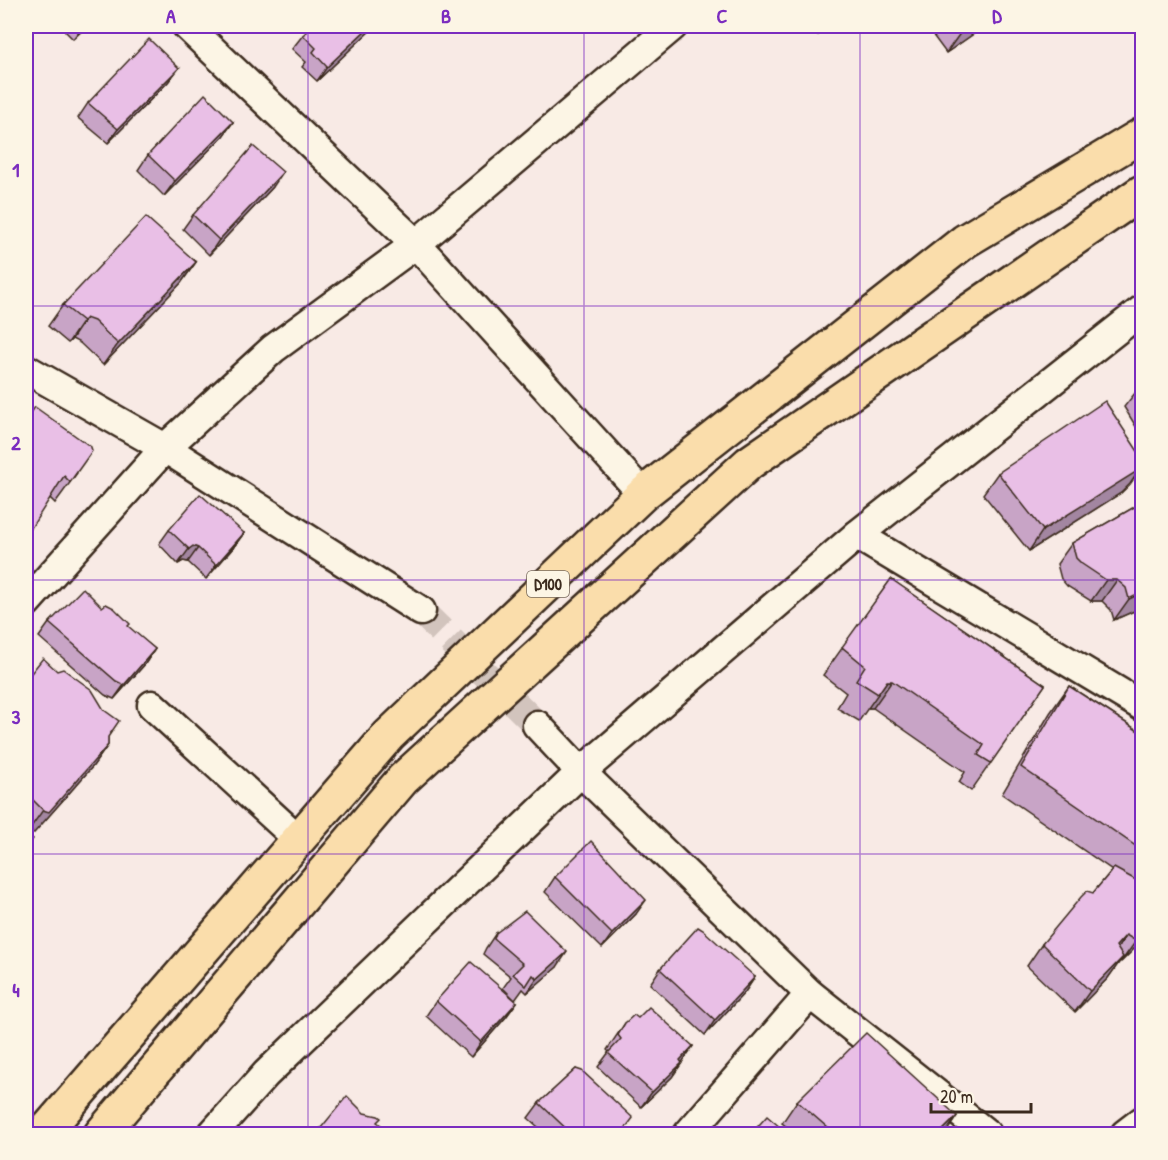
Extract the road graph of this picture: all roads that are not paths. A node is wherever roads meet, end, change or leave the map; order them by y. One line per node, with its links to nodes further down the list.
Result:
1 (187, 26): 5 (street)
2 (668, 27): 5 (street)
3 (1143, 135): 9 (highway, D100)
4 (1143, 192): 21 (highway, D100)
5 (416, 244): 8 (street); 9 (street)
6 (1143, 310): 10 (street)
7 (26, 369): 8 (street)
8 (165, 448): 11 (street); 12 (street)
9 (643, 494): 17 (highway, D100)
10 (857, 535): 13 (street); 16 (street)
11 (26, 603)
12 (421, 611)
13 (1137, 695)
14 (152, 705): 17 (street)
15 (537, 725): 16 (street)
16 (581, 772): 18 (street); 22 (street)
17 (298, 839): 20 (highway, D100)
18 (810, 994): 23 (street); 24 (street)
19 (1143, 1121): 25 (street)
20 (43, 1134)
21 (101, 1134)
22 (212, 1134)
23 (688, 1134)
24 (987, 1134)
25 (1125, 1134)

